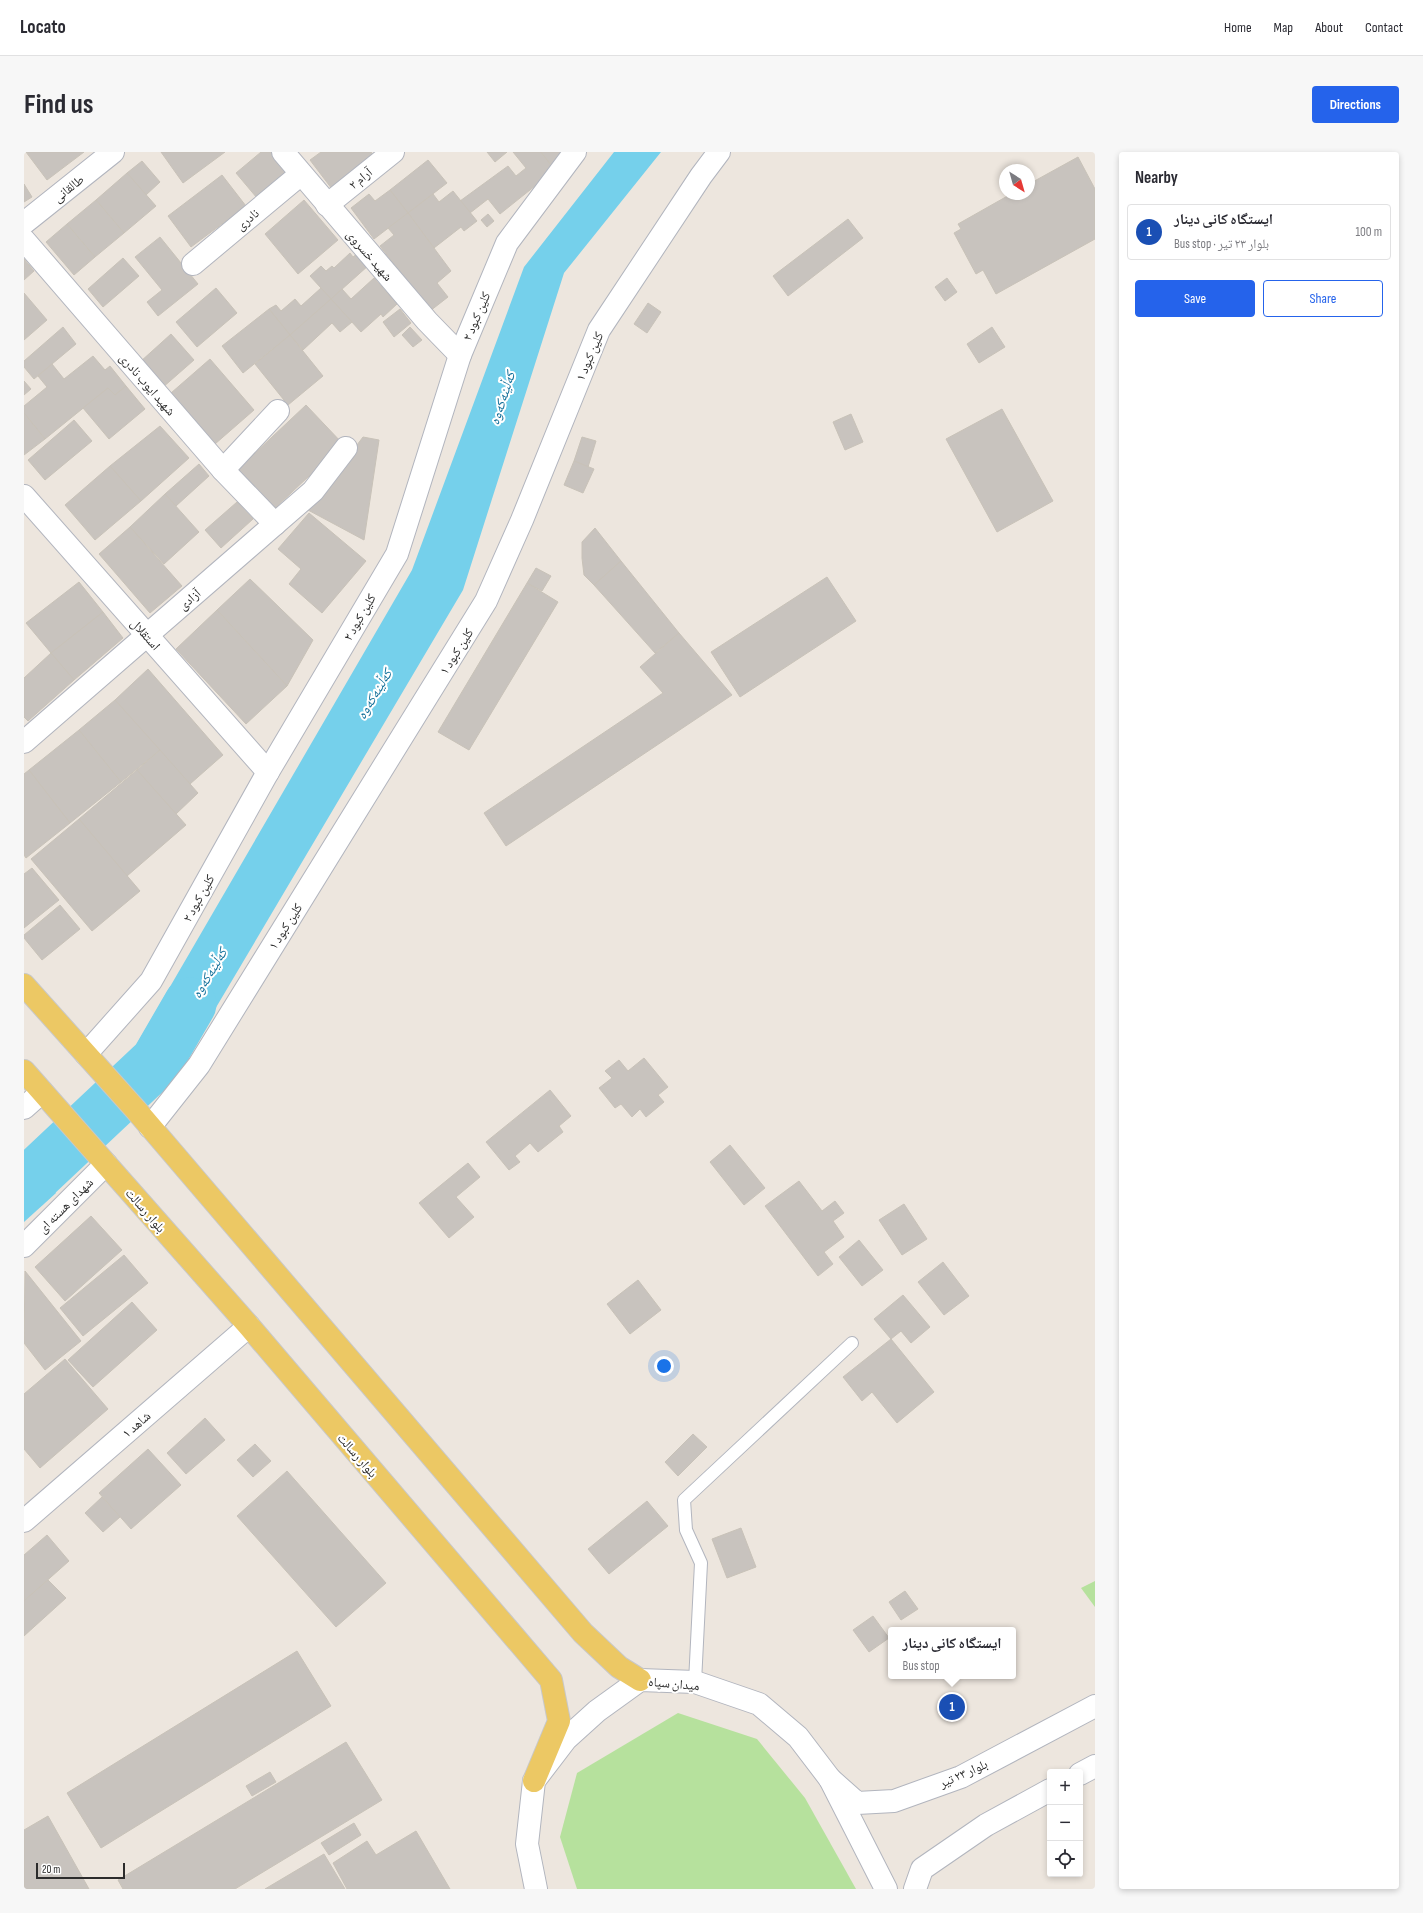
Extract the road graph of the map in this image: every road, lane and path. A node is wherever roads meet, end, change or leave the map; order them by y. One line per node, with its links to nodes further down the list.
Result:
1 (113, 152): 8 (street, طالقانی)
2 (283, 152): 6 (street, شهید خسروی)
3 (393, 152): 7 (street, آرام ۲)
4 (575, 152): 11 (street, کلین کبود ۲)
5 (719, 152): 25 (street, کلین کبود ۱)
6 (301, 174): 7 (street, شهید خسروی); 10 (street, نادری)
7 (327, 205): 11 (street, شهید خسروی)
8 (24, 223)
9 (24, 240): 14 (street, شهید ایوب نادری)
10 (193, 264)
11 (460, 355): 19 (street, کلین کبود ۲)
12 (278, 411): 14 (street)
13 (346, 448): 16 (street, آزادی)
14 (223, 470): 16 (street, شهید ایوب نادری)
15 (24, 496): 17 (street, استقلال)
16 (275, 524): 17 (street, آزادی)
17 (147, 635): 18 (street, آزادی); 19 (street, استقلال)
18 (24, 740)
19 (268, 772): 21 (street, کلین کبود ۲)
20 (24, 985): 21 (main road)
21 (90, 1059): 25 (main road)
22 (24, 1071): 23 (main road, بلوار رسالت)
23 (47, 1098): 24 (street); 26 (main road, بلوار رسالت)
24 (24, 1108)
25 (150, 1127): 31 (main road)
26 (100, 1157): 27 (street, شهدای هسته ای); 28 (main road, بلوار رسالت)
27 (24, 1246)
28 (249, 1326): 30 (street, شاهد ۱); 37 (main road, بلوار رسالت)
29 (852, 1343): 32 (lane)
30 (24, 1522)
31 (640, 1680): 32 (street, میدان سپاه); 37 (street, میدان سپاه)
32 (695, 1682): 36 (street, میدان سپاه)
33 (1095, 1706): 36 (street, بلوار ۲۳ تیر)
34 (1095, 1766): 35 (street)
35 (1083, 1772)
36 (830, 1779): 40 (street, میدان سپاه)
37 (534, 1781): 39 (street)
38 (1047, 1792): 41 (street)
39 (536, 1889)
40 (886, 1889)
41 (915, 1889)

